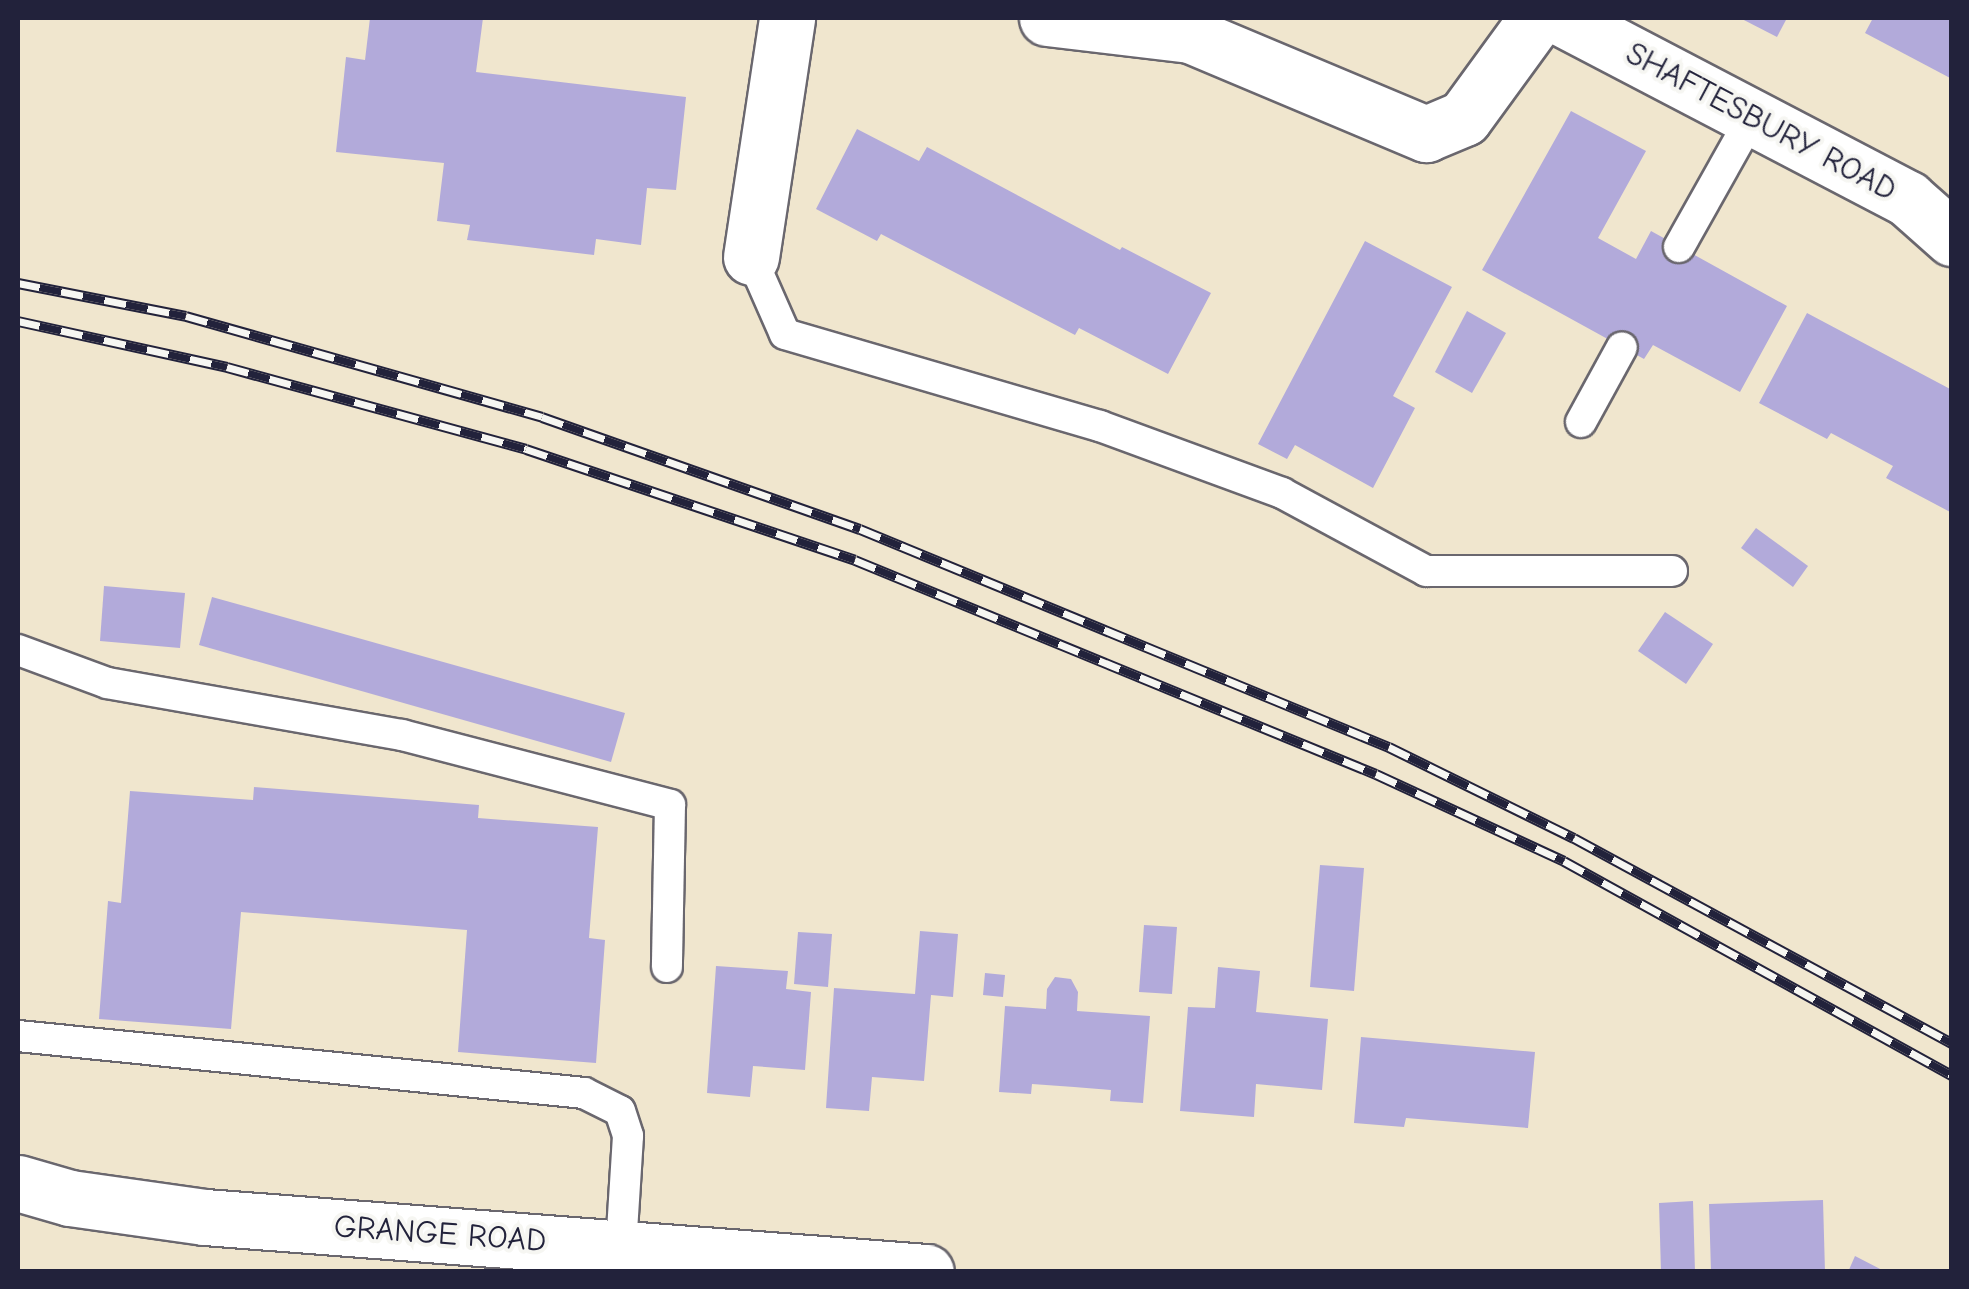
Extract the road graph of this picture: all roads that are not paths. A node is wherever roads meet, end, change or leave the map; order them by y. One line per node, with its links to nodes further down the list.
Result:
1 (788, 18): 9 (street)
2 (1047, 18): 5 (street)
3 (1537, 18): 5 (street)
4 (1562, 18): 6 (street, SHAFTESBURY ROAD)
5 (1218, 32)
6 (1752, 117): 7 (street, SHAFTESBURY ROAD); 8 (lane)
7 (1952, 238)
8 (1678, 246)
9 (751, 257): 12 (lane)
10 (1622, 347): 11 (lane)
11 (1581, 422)
12 (1672, 571)
13 (18, 650): 14 (lane)
14 (667, 967)
15 (18, 1036): 17 (lane)
16 (18, 1183): 17 (street, GRANGE ROAD)
17 (621, 1247): 18 (street, GRANGE ROAD)
18 (926, 1272)

